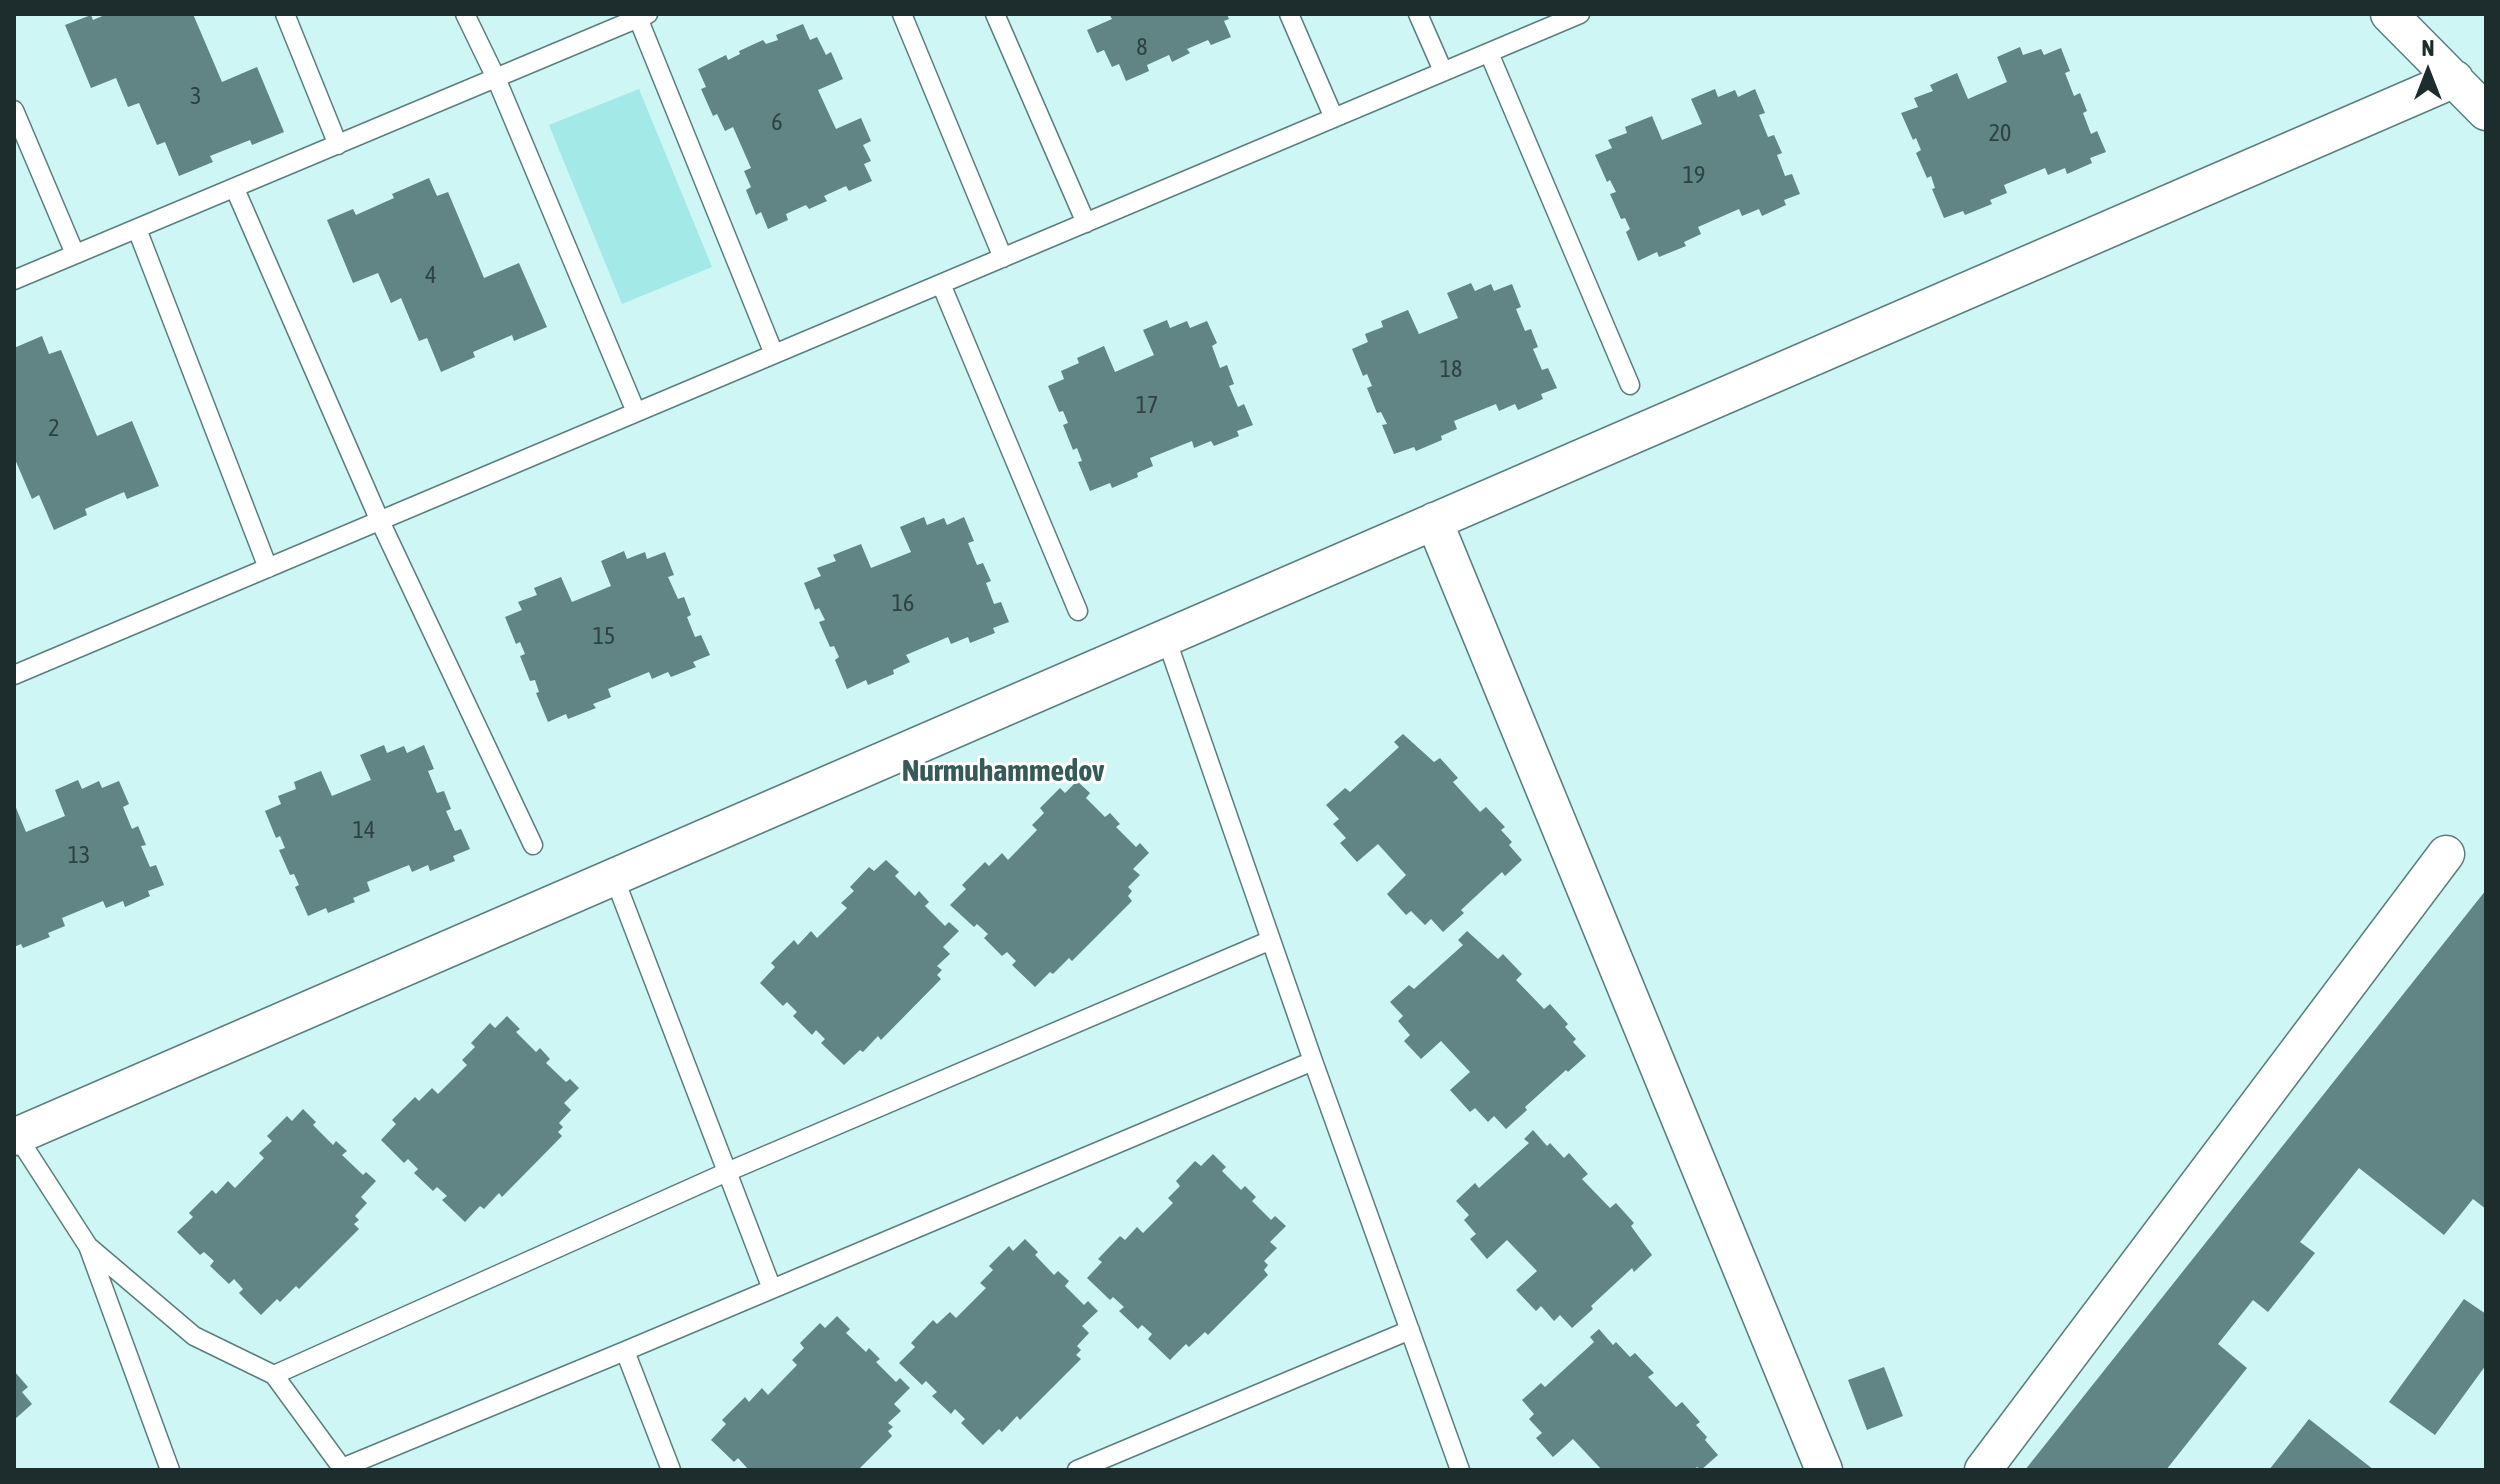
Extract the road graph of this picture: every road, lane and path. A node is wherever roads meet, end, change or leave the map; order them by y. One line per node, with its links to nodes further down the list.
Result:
1 (285, 14): 17 (lane)
2 (465, 14): 12 (lane)
3 (902, 14): 22 (lane)
4 (995, 14): 19 (lane)
5 (1289, 14): 16 (lane)
6 (1418, 14): 11 (lane)
7 (1580, 14): 10 (lane)
8 (2389, 14): 13 (street)
9 (643, 16): 12 (lane); 25 (lane)
10 (1489, 53): 11 (lane); 26 (lane)
11 (1443, 71): 16 (lane)
12 (496, 78): 17 (lane); 27 (lane)
13 (2455, 79): 15 (street); 29 (street)
14 (14, 110): 21 (lane)
15 (2486, 112)
16 (1334, 118): 19 (lane)
17 (338, 145): 18 (lane)
18 (235, 189): 20 (lane); 28 (lane)
19 (1086, 223): 22 (lane)
20 (137, 229): 21 (lane); 30 (lane)
21 (75, 254): 23 (lane)
22 (1003, 258): 24 (lane)
23 (14, 280)
24 (941, 284): 25 (lane); 31 (lane)
25 (774, 354): 27 (lane)
26 (1630, 385)
27 (636, 412): 28 (lane)
28 (379, 519): 30 (lane); 34 (lane)
29 (1434, 521): 32 (street); 51 (street)
30 (268, 568): 33 (lane)
31 (1078, 611)
32 (1166, 638): 36 (street); 37 (lane)
33 (14, 675)
34 (533, 845)
35 (2446, 854): 52 (street)
36 (614, 877): 39 (street); 40 (lane)
37 (1271, 940): 38 (lane); 40 (lane)
38 (1313, 1061): 42 (lane); 43 (lane)
39 (15, 1134): 41 (lane)
40 (727, 1172): 42 (lane); 45 (lane)
41 (88, 1246): 45 (lane); 47 (lane)
42 (772, 1289): 44 (lane)
43 (1410, 1330): 49 (lane); 50 (lane)
44 (625, 1351): 46 (lane); 48 (lane)
45 (274, 1375): 46 (lane)
46 (342, 1469)
47 (170, 1470)
48 (671, 1470)
49 (1077, 1470)
50 (1460, 1470)
51 (1824, 1470)
52 (1983, 1470)

